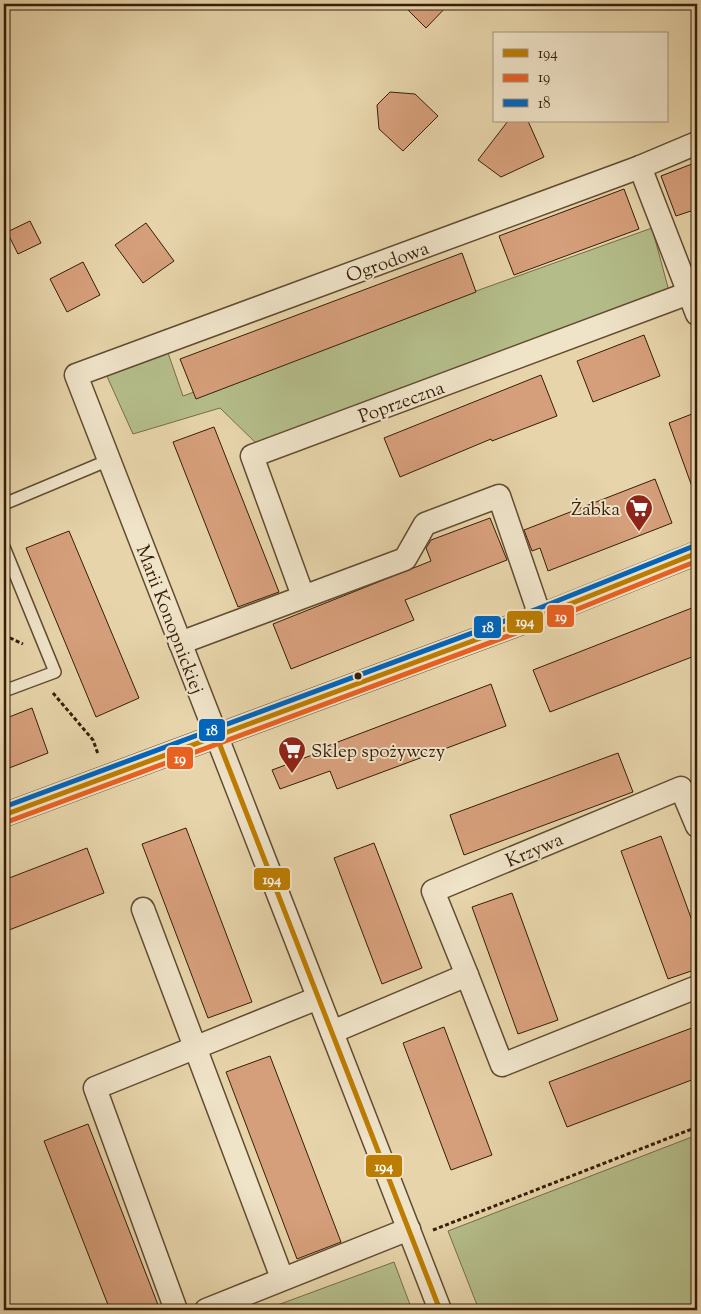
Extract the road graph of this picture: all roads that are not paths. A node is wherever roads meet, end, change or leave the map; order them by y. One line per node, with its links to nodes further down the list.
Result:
1 (697, 143): 2 (street, Ogrodowa)
2 (640, 167): 3 (street); 5 (street, Ogrodowa)
3 (690, 284): 4 (street); 10 (street, Poprzeczna)
4 (697, 314)
5 (76, 376): 6 (street, Marii Konopnickiej)
6 (109, 460): 7 (lane); 12 (street, Marii Konopnickiej)
7 (4, 504)
8 (4, 547): 13 (lane)
9 (697, 553): 11 (street)
10 (303, 596): 11 (street); 12 (street)
11 (540, 616): 14 (street)
12 (180, 643): 14 (street, Marii Konopnickiej)
13 (4, 691)
14 (216, 735): 15 (street); 20 (street, Marii Konopnickiej)
15 (4, 815)
16 (697, 826): 18 (street, Krzywa)
17 (143, 909): 22 (street)
18 (467, 974): 19 (street); 21 (street)
19 (697, 987)
20 (318, 998): 21 (street, Marii Konopnickiej); 22 (street)
21 (332, 1032): 23 (street, Marii Konopnickiej)
22 (196, 1047): 24 (street); 25 (street)
23 (420, 1230): 24 (street); 27 (street, Marii Konopnickiej)
24 (282, 1278): 26 (street)
25 (176, 1310)
26 (206, 1310)
27 (440, 1310)

